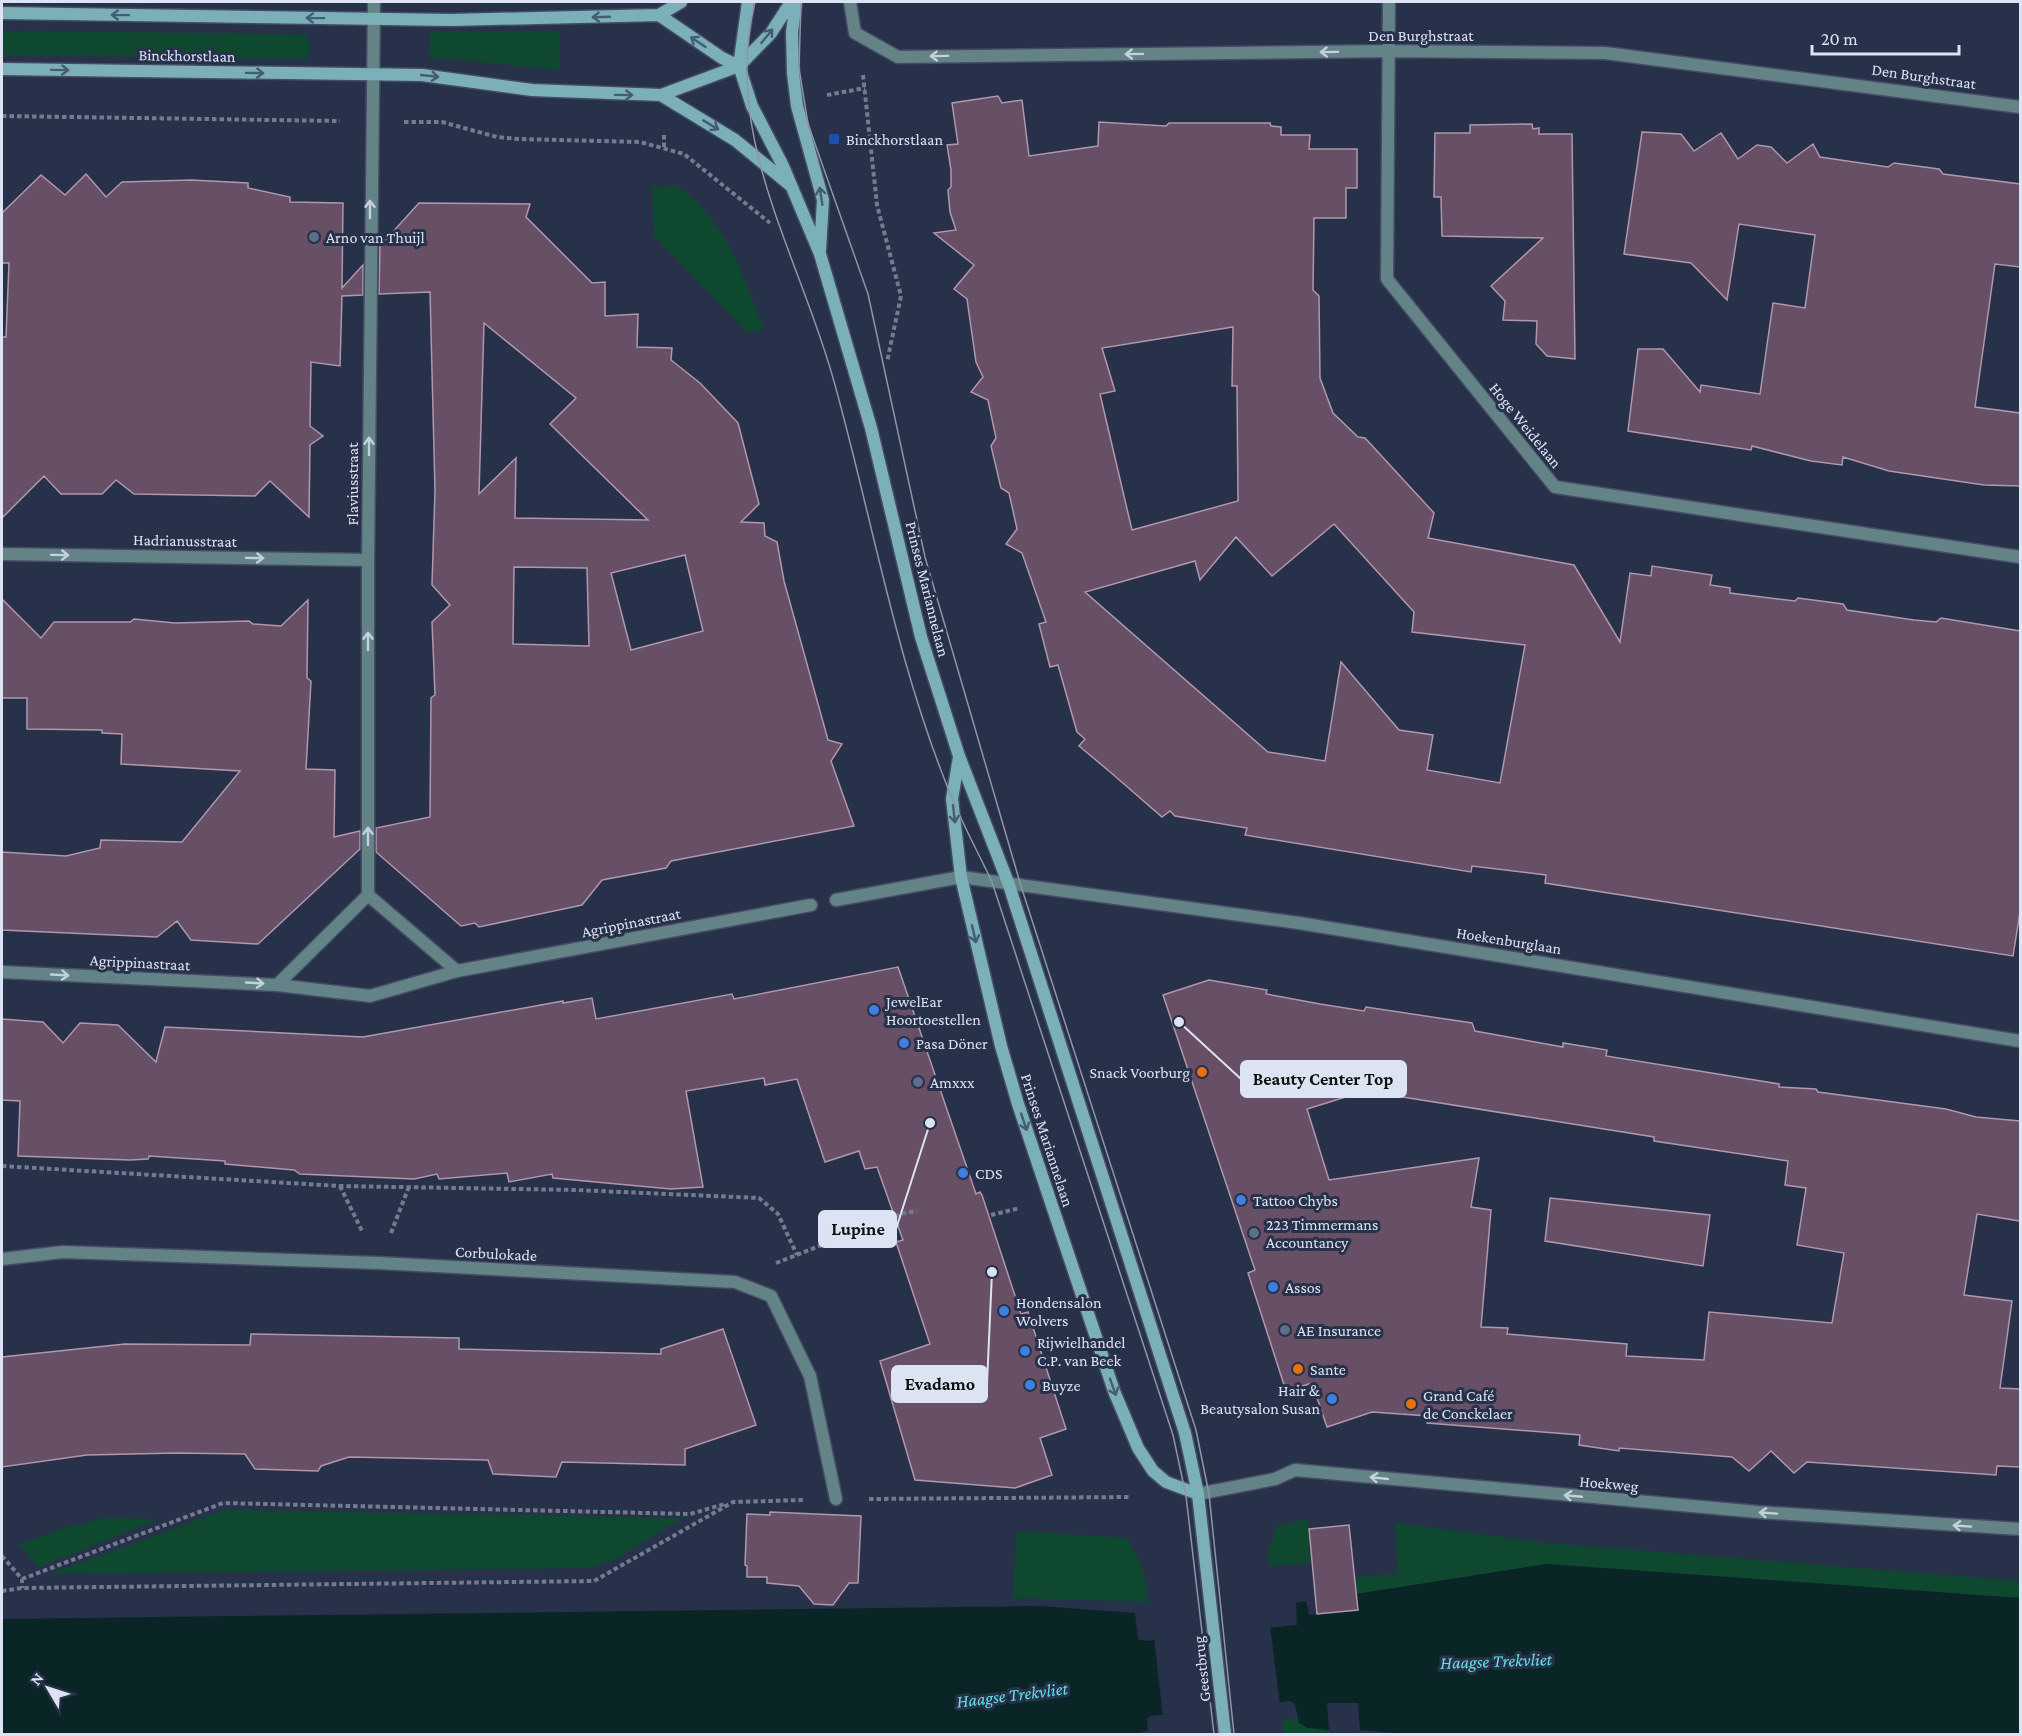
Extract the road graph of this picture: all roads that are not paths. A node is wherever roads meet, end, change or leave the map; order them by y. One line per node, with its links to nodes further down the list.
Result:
1 (374, 2): 10 (street)
2 (681, 2): 9 (street)
3 (748, 2): 12 (street, Prinses Mariannelaan)
4 (791, 2): 12 (street, Binckhorstlaan, one-way to 4)
5 (796, 2): 18 (street, Prinses Mariannelaan, one-way to 5)
6 (850, 2): 11 (street, Den Burghstraat, one-way to 6)
7 (1389, 2): 11 (street, Hoge Weidelaan)
8 (2, 14): 10 (street, one-way to 8)
9 (659, 15): 10 (street, one-way to 10); 12 (street, one-way to 9)
10 (374, 19): 14 (street)
11 (1388, 51): 16 (street, Den Burghstraat); 20 (street, Hoge Weidelaan)
12 (739, 66): 15 (street, Binckhorstlaan); 17 (street, Prinses Mariannelaan)
13 (2, 69): 14 (street, Binckhorstlaan, one-way to 14)
14 (371, 74): 15 (street, Binckhorstlaan, one-way to 15); 21 (street, Flaviusstraat, one-way to 14)
15 (661, 95): 17 (street, one-way to 17)
16 (2020, 107)
17 (791, 185): 18 (street, Prinses Mariannelaan)
18 (820, 254): 22 (street, Prinses Mariannelaan)
19 (2, 554): 21 (street, Hadrianusstraat, one-way to 21)
20 (2020, 557)
21 (368, 560): 25 (street, Flaviusstraat, one-way to 21)
22 (959, 756): 23 (street, Prinses Mariannelaan, one-way to 23); 24 (street, Prinses Mariannelaan)
23 (961, 877): 24 (street, Hoekenburglaan); 26 (street); 33 (street, Prinses Mariannelaan, one-way to 33)
24 (1009, 885): 31 (street, Hoekenburglaan); 33 (street, Prinses Mariannelaan)
25 (368, 895): 28 (street); 30 (street)
26 (836, 900)
27 (811, 905): 28 (street, Agrippinastraat)
28 (457, 971): 30 (street, Agrippinastraat)
29 (2, 972): 30 (street, Agrippinastraat, one-way to 30)
30 (277, 984)
31 (2020, 1041)
32 (2, 1259): 34 (street, Corbulokade)
33 (1198, 1494): 35 (street, Hoekweg, one-way to 33); 36 (street, Prinses Mariannelaan)
34 (836, 1499)
35 (2020, 1529)
36 (1210, 1599): 37 (street, Geestbrug)
37 (1225, 1734)

